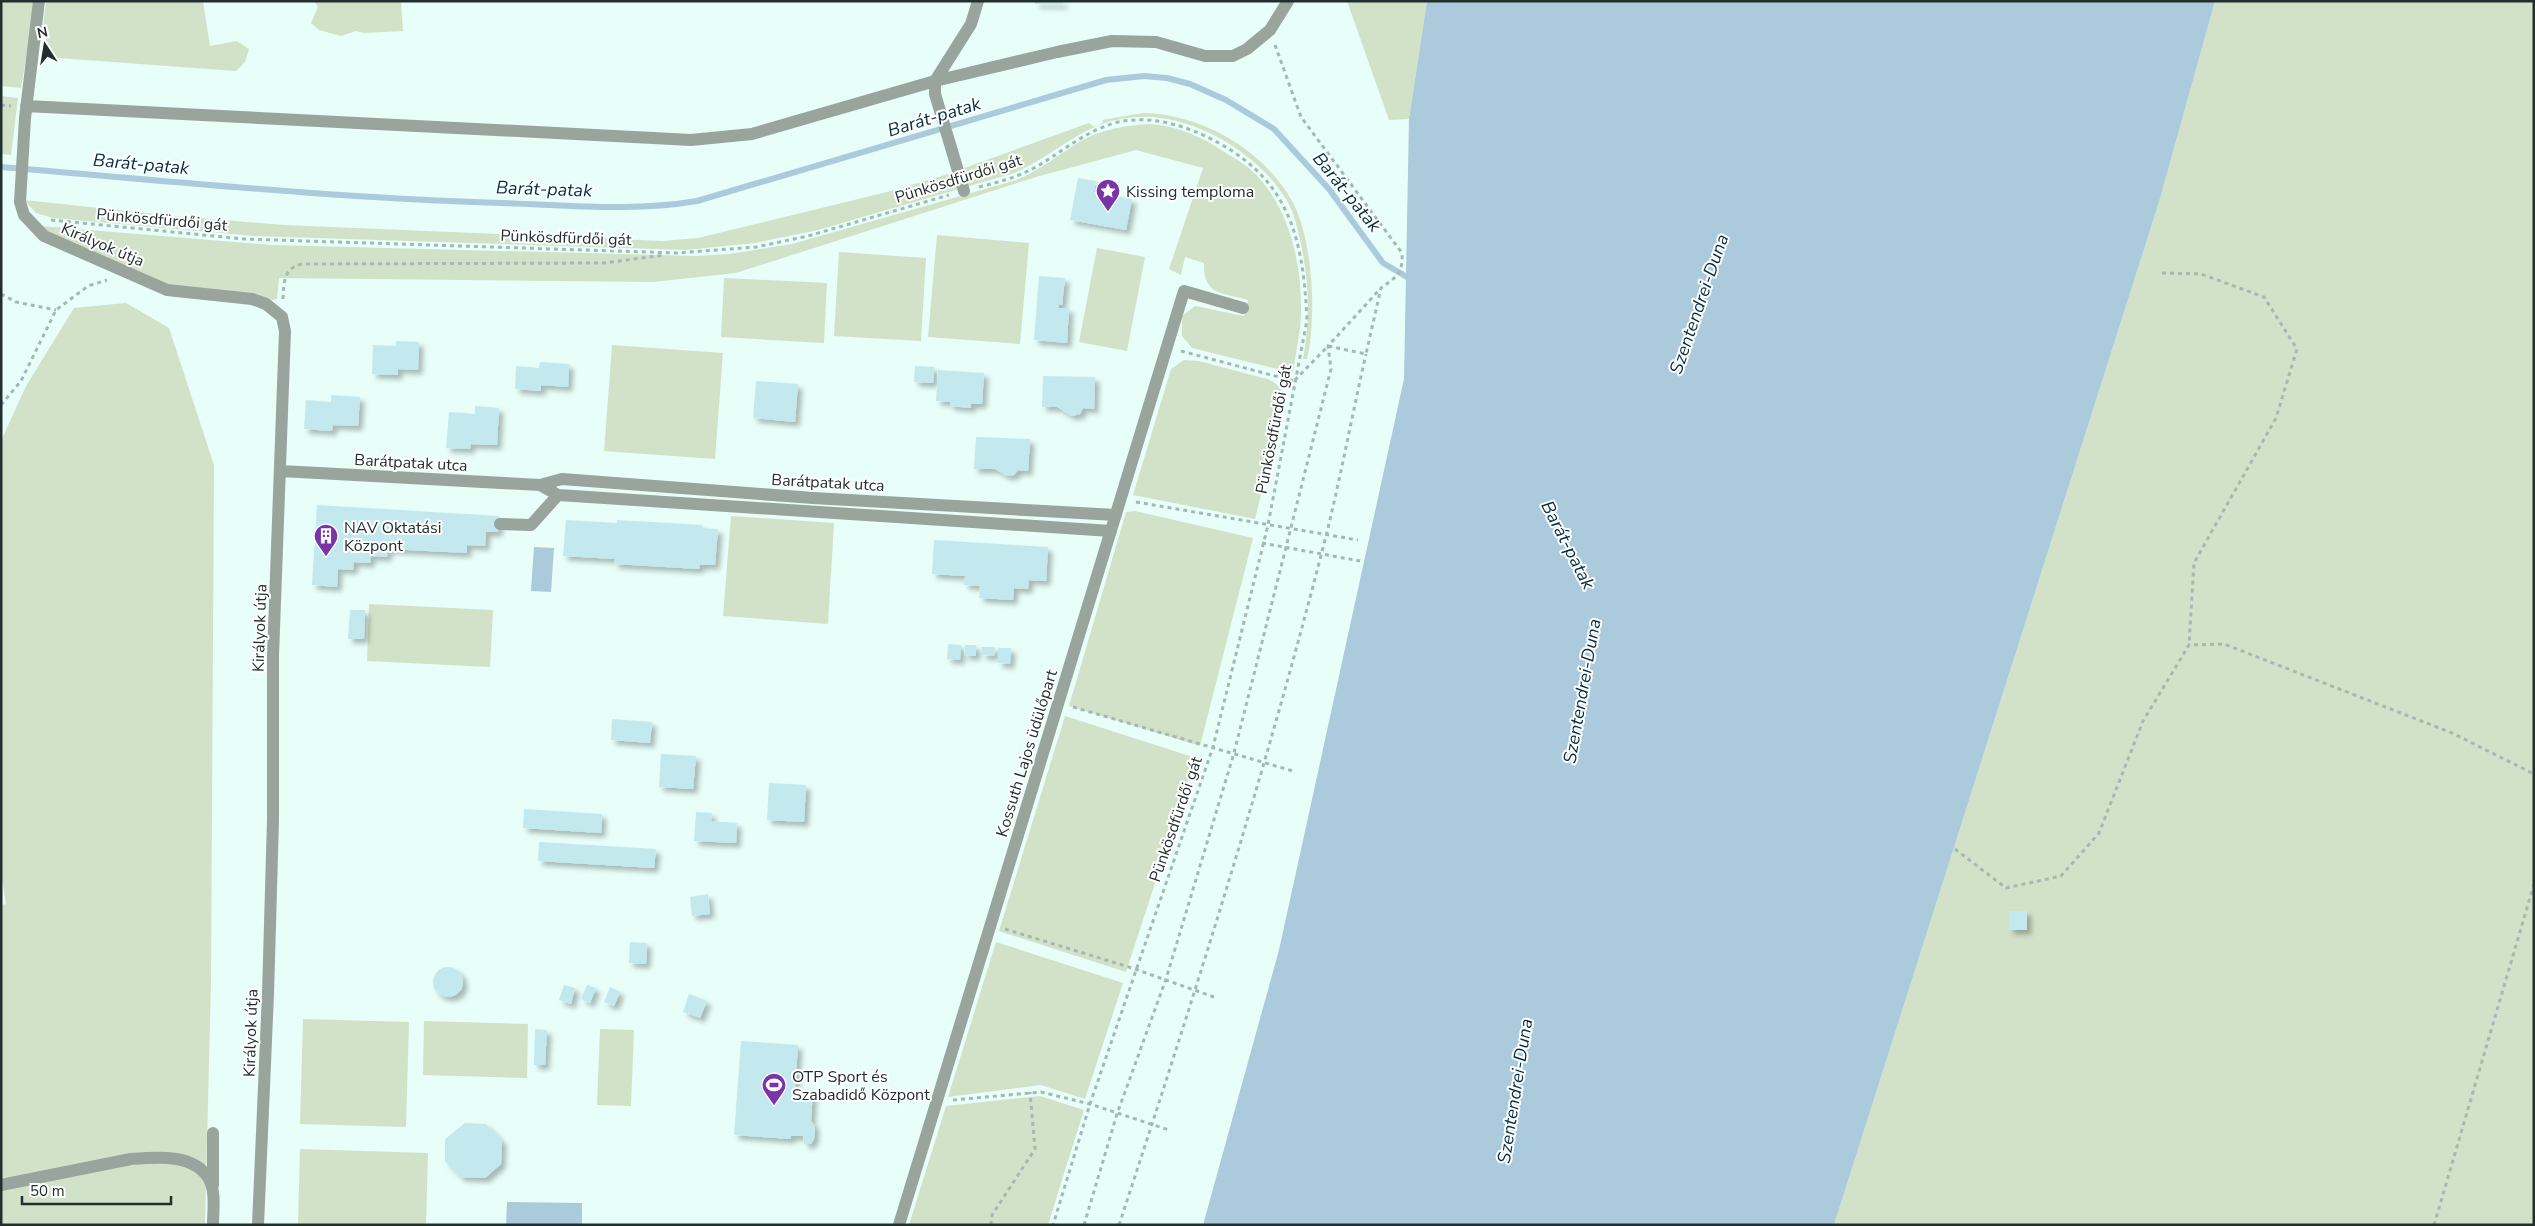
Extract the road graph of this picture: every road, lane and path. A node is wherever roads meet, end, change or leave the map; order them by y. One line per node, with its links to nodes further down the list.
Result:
1 (39, 1): 6 (street)
2 (978, 1): 5 (street)
3 (1288, 1): 4 (street)
4 (1270, 30): 5 (street); 12 (path)
5 (935, 81): 6 (street); 7 (street)
6 (26, 112): 8 (street)
7 (964, 191): 9 (path, Pünkösdfürdői gát); 20 (path, Pünkösdfürdői gát)
8 (24, 214): 9 (path, Pünkösdfürdői gát); 10 (street, Királyok útja)
9 (677, 253): 16 (path)
10 (131, 273): 15 (path); 16 (street, Királyok útja)
11 (2162, 273): 41 (path)
12 (1381, 288): 17 (path); 19 (path)
13 (1, 294): 15 (path)
14 (1244, 308): 18 (street, Kossuth Lajos üdülőpart)
15 (56, 310): 21 (path)
16 (282, 317): 22 (street, Királyok útja)
17 (1328, 346): 19 (path); 20 (path); 33 (path)
18 (1167, 347): 20 (path); 25 (street, Kossuth Lajos üdülőpart)
19 (1366, 354): 35 (path)
20 (1294, 381): 32 (path, Pünkösdfürdői gát)
21 (1, 405)
22 (281, 471): 23 (street, Barátpatak utca); 65 (street, Királyok útja)
23 (540, 485): 24 (street, Barátpatak utca); 26 (street, Barátpatak utca)
24 (558, 495): 29 (street, Barátpatak utca); 30 (street)
25 (1121, 499): 28 (street, Kossuth Lajos üdülőpart); 32 (path)
26 (975, 506): 27 (street, Barátpatak utca); 29 (street)
27 (1019, 508): 28 (street, Barátpatak utca); 31 (street)
28 (1116, 515): 34 (street, Kossuth Lajos üdülőpart)
29 (974, 523): 31 (street, Barátpatak utca)
30 (500, 524)
31 (1016, 525): 34 (street, Barátpatak utca)
32 (1268, 525): 33 (path); 37 (path, Pünkösdfürdői gát)
33 (1291, 530): 35 (path); 38 (path)
34 (1112, 531): 42 (street, Kossuth Lajos üdülőpart)
35 (1326, 535): 36 (path); 39 (path)
36 (1358, 540)
37 (1262, 544): 38 (path); 43 (path, Pünkösdfürdői gát)
38 (1286, 549): 39 (path); 44 (path)
39 (1320, 555): 40 (path); 45 (path)
40 (1360, 561)
41 (2189, 645): 47 (path); 48 (path)
42 (1059, 703): 43 (path); 50 (street, Kossuth Lajos üdülőpart)
43 (1213, 747): 44 (path); 51 (path, Pünkösdfürdői gát)
44 (1234, 753): 45 (path); 52 (path)
45 (1263, 762): 46 (path); 53 (path)
46 (1293, 771)
47 (2534, 774)
48 (1954, 849)
49 (2534, 884): 71 (path)
50 (991, 925): 51 (path); 56 (street, Kossuth Lajos üdülőpart)
51 (1137, 970): 52 (path); 57 (path, Pünkösdfürdői gát)
52 (1166, 979): 53 (path); 58 (path)
53 (1196, 990): 54 (path); 59 (path)
54 (1214, 997)
55 (1030, 1092): 56 (path); 57 (path); 67 (path)
56 (938, 1102): 66 (street, Kossuth Lajos üdülőpart)
57 (1090, 1104): 58 (path); 68 (path, Pünkösdfürdői gát)
58 (1117, 1114): 59 (path); 69 (path)
59 (1152, 1125): 60 (path); 70 (path)
60 (1169, 1130)
61 (213, 1133): 63 (street)
62 (1, 1185): 63 (street)
63 (213, 1191): 64 (street)
64 (213, 1225)
65 (258, 1225)
66 (899, 1225)
67 (991, 1225)
68 (1053, 1225)
69 (1084, 1225)
70 (1119, 1225)
71 (2434, 1225)

